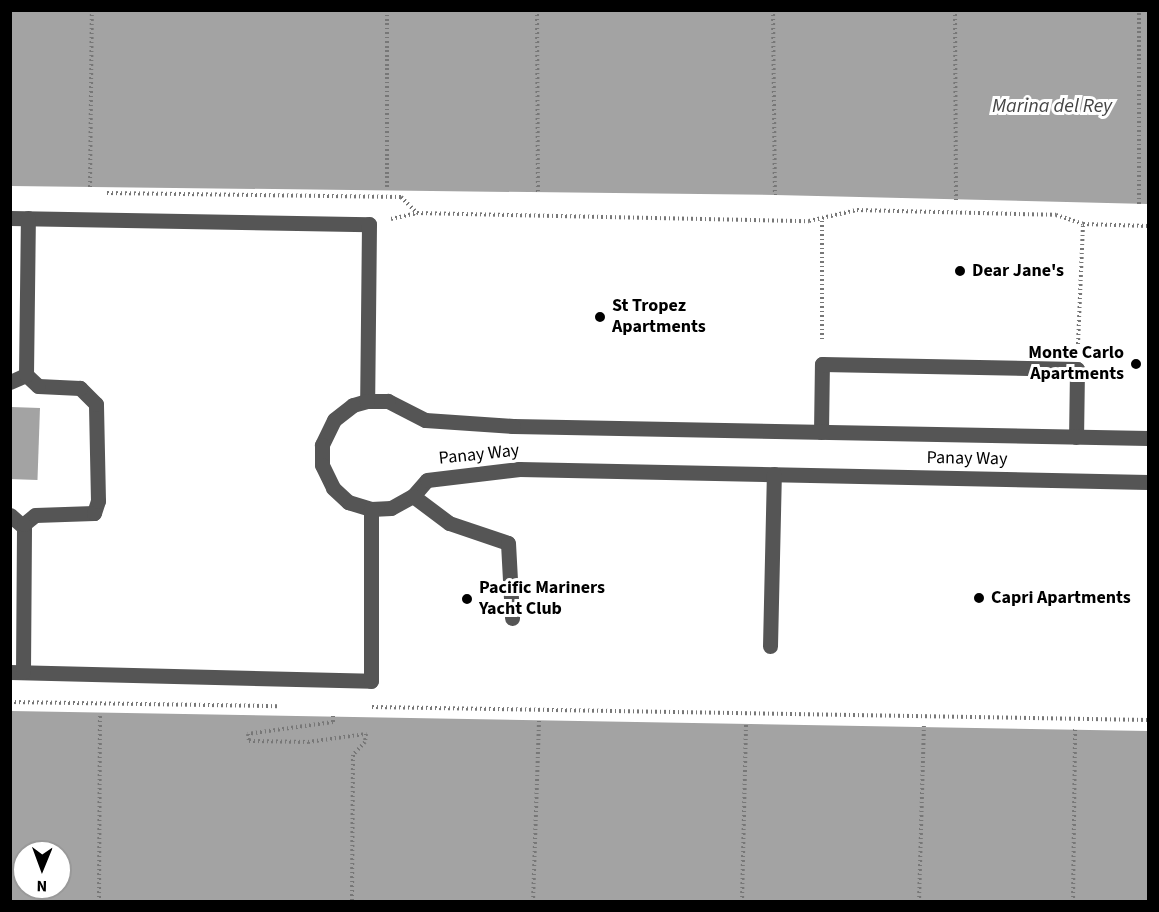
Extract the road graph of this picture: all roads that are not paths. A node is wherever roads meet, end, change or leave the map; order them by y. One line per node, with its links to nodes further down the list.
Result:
1 (10, 218): 2 (street)
2 (28, 218): 3 (street); 5 (street)
3 (26, 375): 4 (street); 14 (street)
4 (10, 382)
5 (367, 400): 6 (street, Panay Way); 12 (street)
6 (820, 432): 7 (street, Panay Way); 7 (street)
7 (1076, 437): 8 (street, Panay Way)
8 (1149, 438)
9 (774, 474): 10 (street, Panay Way); 11 (street, Panay Way); 16 (street)
10 (1149, 482)
11 (413, 496): 12 (street, Panay Way); 15 (street)
12 (371, 509): 17 (street)
13 (10, 515): 14 (street)
14 (24, 526): 17 (street)
15 (512, 618)
16 (770, 646)
17 (17, 672)

